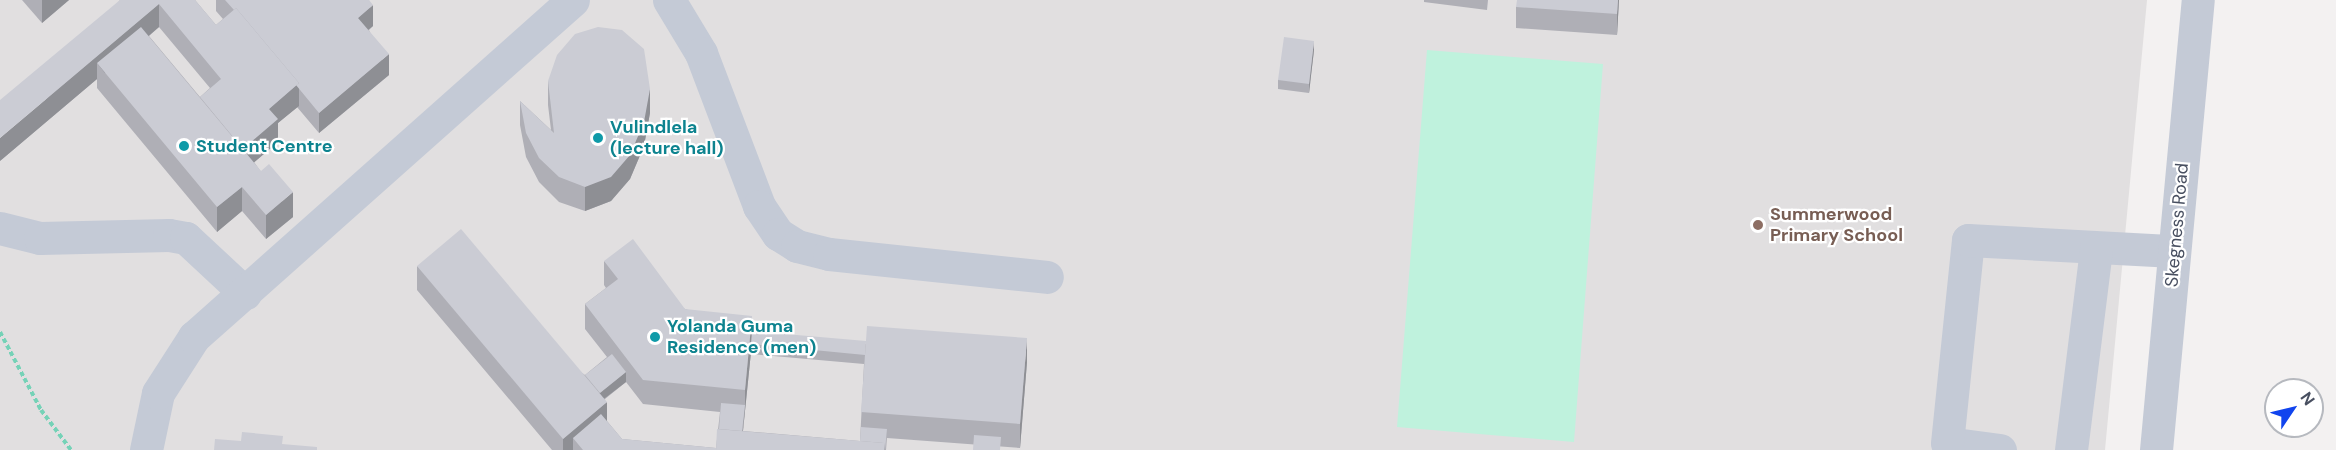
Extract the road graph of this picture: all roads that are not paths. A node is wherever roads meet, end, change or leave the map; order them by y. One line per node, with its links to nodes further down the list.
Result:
1 (573, 0): 8 (street)
2 (669, 0): 7 (street)
3 (2198, 0): 6 (street, Skegness Road)
4 (0, 228): 8 (street)
5 (2096, 248): 6 (street); 10 (street); 11 (street)
6 (2174, 251): 12 (street, Skegness Road)
7 (1047, 277)
8 (245, 293): 9 (street)
9 (146, 450)
10 (2000, 450)
11 (2071, 450)
12 (2156, 450)

